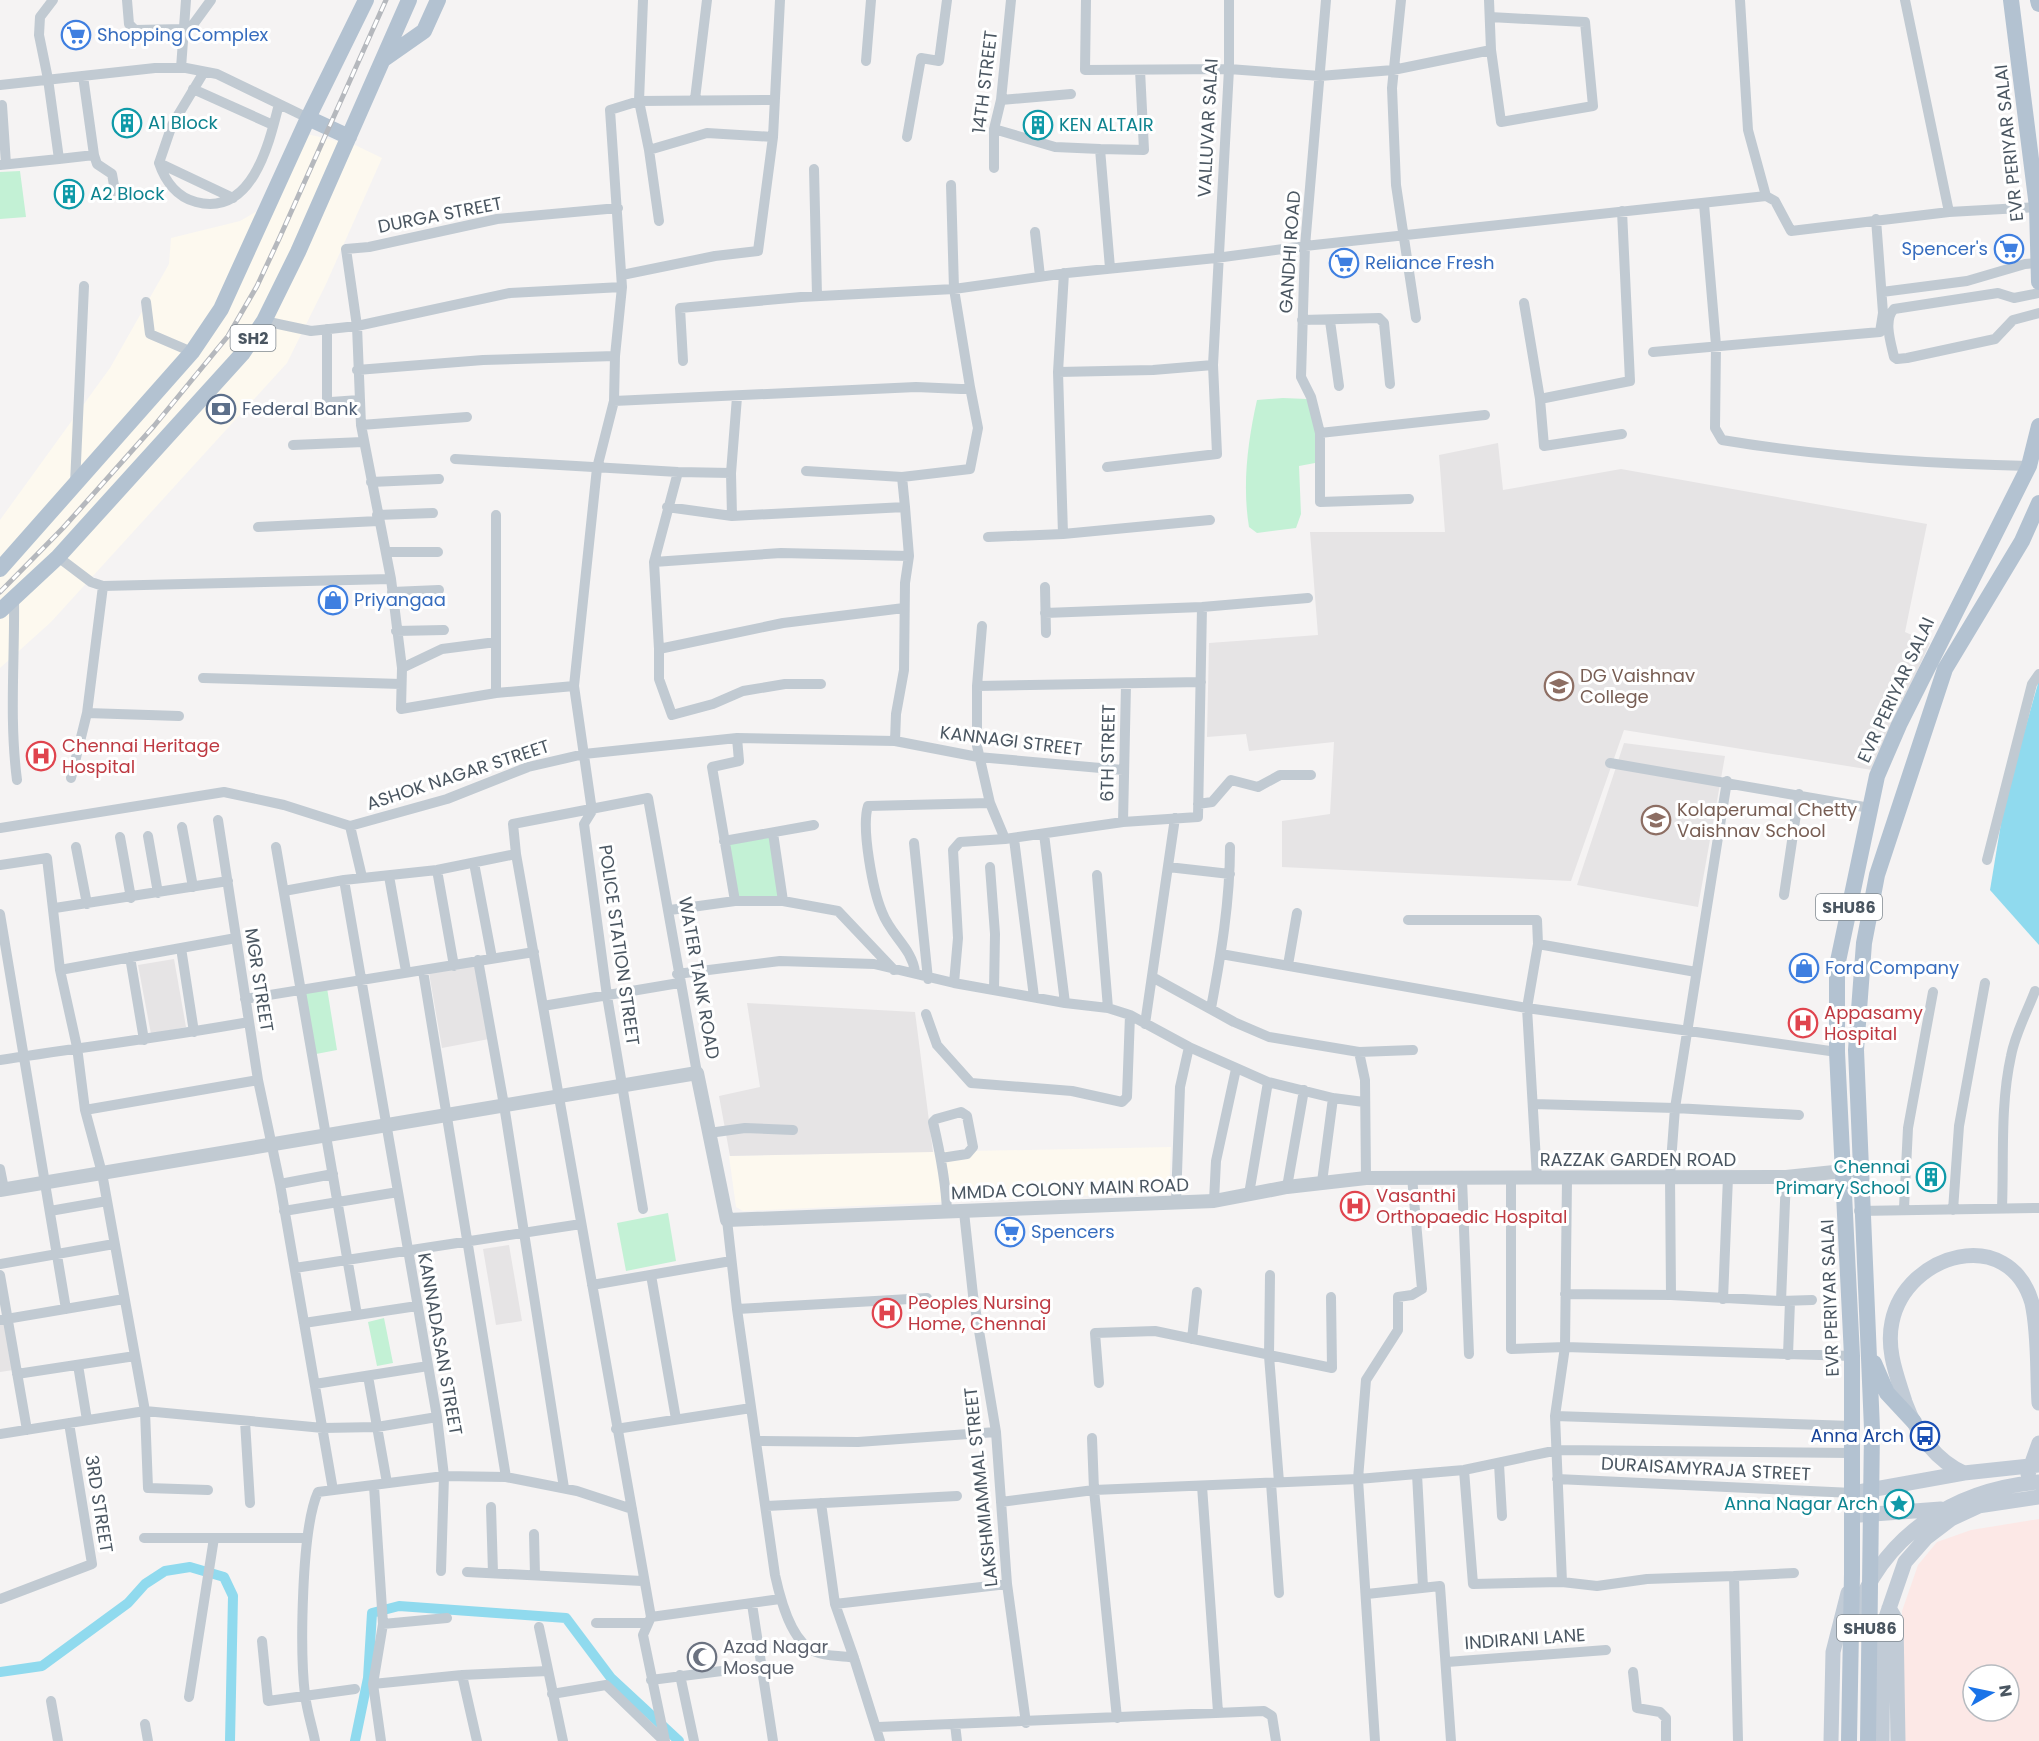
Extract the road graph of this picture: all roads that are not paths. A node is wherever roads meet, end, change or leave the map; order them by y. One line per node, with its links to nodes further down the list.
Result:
1 (53, 0): 34 (street)
2 (127, 0): 23 (street)
3 (186, 0): 23 (street)
4 (211, 0): 23 (street)
5 (366, 0): 44 (main road, SH2)
6 (410, 0): 25 (main road, SH2)
7 (438, 0): 25 (main road)
8 (643, 0): 41 (street)
9 (707, 0): 38 (street)
10 (780, 0): 39 (street)
11 (872, 0): 26 (street)
12 (946, 0): 49 (street)
13 (1011, 0): 40 (street, 14TH STREET)
14 (1086, 0): 29 (street)
15 (1230, 0): 28 (street, VALLUVAR SALAI)
16 (1326, 0): 33 (street, GANDHI ROAD)
17 (1401, 0): 30 (street)
18 (1489, 0): 22 (street)
19 (1740, 0): 60 (street)
20 (1905, 0): 66 (street)
21 (2011, 0): 63 (main road, EVR PERIYAR SALAI)
22 (1490, 17): 24 (street); 24 (street)
23 (184, 33): 27 (street)
24 (1491, 50): 30 (street)
25 (383, 61): 47 (main road, SH2)
26 (866, 61)
27 (181, 68): 31 (street); 32 (street)
28 (1229, 69): 29 (street); 33 (street); 72 (street, VALLUVAR SALAI)
29 (1140, 70): 50 (street)
30 (1394, 70): 33 (street); 70 (street)
31 (204, 72): 36 (street); 42 (street)
32 (83, 76): 34 (street); 52 (street)
33 (1320, 76): 71 (street, GANDHI ROAD)
34 (48, 79): 35 (street); 53 (street)
35 (0, 85)
36 (193, 89): 45 (street); 54 (street)
37 (1071, 94): 40 (street)
38 (696, 99): 39 (street); 41 (street)
39 (773, 100): 48 (street)
40 (1001, 100): 46 (street, 14TH STREET)
41 (639, 101): 51 (street); 64 (street)
42 (279, 104): 44 (street); 45 (street)
43 (2, 105): 55 (street)
44 (308, 118): 47 (main road); 95 (main road, SH2)
45 (273, 125): 61 (street)
46 (994, 129): 50 (street); 56 (street, 14TH STREET)
47 (349, 137): 90 (main road, SH2)
48 (772, 137): 51 (street); 76 (street)
49 (908, 138)
50 (1100, 149): 74 (street)
51 (649, 150): 68 (street)
52 (93, 155): 53 (street); 59 (street)
53 (59, 159): 55 (street)
54 (159, 163): 61 (street); 61 (street)
55 (3, 164)
56 (994, 168)
57 (814, 169): 84 (street)
58 (951, 185): 81 (street)
59 (116, 191)
60 (1766, 196): 62 (street); 67 (street)
61 (233, 198)
62 (1704, 204): 65 (street); 94 (street)
63 (2038, 207): 66 (street); 73 (main road, EVR PERIYAR SALAI)
64 (618, 208): 76 (street); 92 (street, DURGA STREET)
65 (1622, 211): 70 (street); 106 (street)
66 (1949, 212): 67 (street)
67 (1876, 219): 82 (street)
68 (659, 221)
69 (1035, 232): 77 (street)
70 (1406, 235): 71 (street); 88 (street)
71 (1305, 246): 72 (street); 89 (street, GANDHI ROAD)
72 (1216, 258): 74 (street); 99 (street, VALLUVAR SALAI)
73 (2039, 263): 78 (main road, EVR PERIYAR SALAI); 82 (street)
74 (1110, 268): 75 (street)
75 (1064, 273): 77 (street); 101 (street)
76 (622, 275): 80 (street)
77 (1040, 276): 81 (street)
78 (2039, 282)
79 (84, 286): 127 (street)
80 (622, 287): 92 (street); 97 (street)
81 (954, 290): 84 (street); 104 (street)
82 (1882, 292): 94 (street)
83 (2039, 293): 87 (street)
84 (817, 296): 98 (street)
85 (146, 302): 95 (street)
86 (1524, 303): 106 (street)
87 (2039, 313)
88 (1416, 318)
89 (1302, 320): 91 (street); 113 (street, GANDHI ROAD)
90 (264, 321): 93 (street); 143 (main road, SH2)
91 (1330, 321): 102 (street); 103 (street)
92 (357, 326): 93 (street); 100 (street)
93 (327, 329): 107 (street)
94 (1716, 345): 96 (street); 118 (street)
95 (192, 352): 127 (main road, SH2)
96 (1653, 352)
97 (615, 356): 100 (street); 108 (street)
98 (683, 361)
99 (1213, 364): 101 (street); 119 (street, VALLUVAR SALAI)
100 (357, 370): 107 (street)
101 (1058, 372): 138 (street)
102 (1390, 384)
103 (1339, 386)
104 (970, 387): 105 (street); 124 (street)
105 (737, 397): 108 (street); 123 (street)
106 (1540, 399): 114 (street)
107 (359, 400): 111 (street)
108 (614, 401): 120 (street)
109 (1485, 415): 113 (street)
110 (467, 417): 111 (street)
111 (361, 425): 115 (street)
112 (2039, 426): 118 (main road, EVR PERIYAR SALAI / SHU86)
113 (1320, 433): 128 (street, GANDHI ROAD)
114 (1622, 434)
115 (363, 442): 116 (street); 126 (street)
116 (293, 445)
117 (455, 459): 120 (street)
118 (2029, 466): 188 (main road, EVR PERIYAR SALAI / SHU86)
119 (1107, 467)
120 (597, 468): 122 (street); 170 (street)
121 (806, 471): 124 (street)
122 (678, 472): 123 (street); 130 (street)
123 (731, 473): 134 (street)
124 (902, 477): 131 (street)
125 (439, 479): 126 (street)
126 (371, 482): 135 (street)
127 (75, 484): 145 (main road, SH2)
128 (1409, 499)
129 (2039, 503): 303 (main road, EVR PERIYAR SALAI / SHU86)
130 (667, 507): 134 (street); 144 (street)
131 (905, 507): 134 (street); 142 (street)
132 (433, 513): 135 (street)
133 (496, 515): 161 (street)
134 (732, 516)
135 (378, 518): 137 (street); 140 (street)
136 (1210, 519): 138 (street)
137 (258, 527)
138 (1063, 534): 139 (street)
139 (988, 537)
140 (387, 552): 141 (street); 146 (street)
141 (438, 552)
142 (909, 556): 144 (street); 154 (street)
143 (58, 557): 147 (street); 151 (main road, SH2)
144 (654, 562): 162 (street)
145 (0, 569)
146 (391, 579): 147 (street); 150 (street)
147 (103, 586): 173 (street)
148 (1045, 587): 156 (street)
149 (439, 590): 150 (street)
150 (392, 592): 159 (street)
151 (14, 597): 155 (main road, SH2); 183 (street)
152 (1308, 598): 153 (street)
153 (1202, 607): 156 (street); 166 (street)
154 (904, 608): 162 (street); 176 (street)
155 (0, 611)
156 (1045, 613): 160 (street)
157 (982, 626): 171 (street)
158 (444, 630): 159 (street)
159 (396, 631): 163 (street)
160 (1046, 633)
161 (496, 642): 163 (street); 172 (street)
162 (659, 649): 168 (street)
163 (402, 668): 167 (street)
164 (2039, 674): 208 (street)
165 (203, 678): 167 (street)
166 (1201, 682): 169 (street); 187 (street)
167 (401, 684): 172 (street)
168 (821, 684)
169 (1126, 685): 171 (street); 180 (street, 6TH STREET)
170 (574, 686): 172 (street); 177 (street)
171 (977, 686): 178 (street)
172 (496, 693)
173 (87, 713): 174 (street); 182 (street)
174 (178, 716)
175 (737, 738): 176 (street, ASHOK NAGAR STREET); 177 (street, ASHOK NAGAR STREET); 202 (street)
176 (896, 741): 178 (street, KANNAGI STREET)
177 (584, 754): 189 (street); 194 (street, ASHOK NAGAR STREET)
178 (978, 757): 180 (street, KANNAGI STREET); 186 (street)
179 (1610, 763): 184 (street)
180 (1123, 770): 192 (street, 6TH STREET)
181 (1311, 775): 187 (street)
182 (71, 778)
183 (18, 780)
184 (1727, 781): 185 (street); 248 (street)
185 (1799, 795): 188 (street); 223 (street)
186 (990, 803): 201 (street); 247 (street)
187 (1198, 804): 190 (street)
188 (1870, 808): 278 (main road, EVR PERIYAR SALAI / SHU86)
189 (592, 811): 207 (street); 229 (street, WATER TANK ROAD); 259 (street, POLICE STATION STREET)
190 (1175, 818): 192 (street); 212 (street)
191 (218, 820): 219 (street, MGR STREET)
192 (1123, 822): 198 (street)
193 (814, 825): 197 (street)
194 (350, 826): 196 (street, ASHOK NAGAR STREET); 217 (street)
195 (182, 827): 220 (street)
196 (0, 828)
197 (773, 833): 202 (street); 225 (street)
198 (1044, 834): 201 (street); 262 (street)
199 (148, 836): 222 (street)
200 (120, 837): 224 (street)
201 (1010, 839): 254 (street); 260 (street)
202 (724, 841): 226 (street)
203 (914, 843): 251 (street)
204 (76, 847): 227 (street)
205 (276, 847): 221 (street)
206 (1230, 847): 214 (street)
207 (516, 854): 209 (street); 236 (street)
208 (1987, 860)
209 (474, 863): 213 (street); 239 (street)
210 (0, 865): 228 (street)
211 (990, 867): 256 (street)
212 (1168, 867): 214 (street); 250 (street)
213 (437, 870): 216 (street); 241 (street)
214 (1230, 874): 237 (street)
215 (1097, 875): 264 (street)
216 (389, 876): 217 (street); 245 (street)
217 (362, 877): 218 (street)
218 (344, 880): 221 (street); 252 (street, KANNADASAN STREET)
219 (228, 881): 220 (street); 233 (street, MGR STREET)
220 (193, 887): 222 (street)
221 (284, 891): 255 (street)
222 (159, 893): 224 (street)
223 (1784, 895)
224 (131, 898): 227 (street)
225 (783, 901): 226 (street); 244 (street)
226 (735, 902): 229 (street)
227 (87, 904): 228 (street)
228 (55, 908): 243 (street)
229 (670, 910): 249 (street, WATER TANK ROAD)
230 (1297, 913): 242 (street)
231 (0, 920): 279 (street)
232 (1408, 920): 234 (street)
233 (236, 938): 235 (street); 261 (street, MGR STREET)
234 (1538, 944): 248 (street); 266 (street)
235 (181, 948): 238 (street); 272 (street)
236 (534, 952): 239 (street); 263 (street)
237 (1221, 954): 242 (street); 265 (street)
238 (130, 957): 243 (street); 273 (street)
239 (492, 958): 240 (street)
240 (478, 960): 241 (street); 291 (street)
241 (454, 966): 246 (street)
242 (1288, 966): 266 (street)
243 (60, 970): 274 (street)
244 (894, 970): 247 (street); 249 (street)
245 (406, 971): 246 (street); 252 (street)
246 (423, 971): 295 (street)
247 (915, 972): 251 (street)
248 (1696, 972): 271 (street)
249 (678, 978): 259 (street); 282 (street, WATER TANK ROAD)
250 (1154, 978): 265 (street); 270 (street)
251 (928, 979): 254 (street)
252 (361, 980): 255 (street); 296 (street, KANNADASAN STREET)
253 (1985, 983): 334 (street)
254 (954, 984): 256 (street)
255 (301, 989): 261 (street); 299 (street)
256 (994, 990): 260 (street)
257 (2035, 991): 328 (street)
258 (1933, 992): 327 (street)
259 (607, 996): 263 (street); 285 (street, POLICE STATION STREET)
260 (1034, 997): 262 (street)
261 (246, 999): 269 (street, MGR STREET)
262 (1065, 1003): 264 (street)
263 (543, 1006): 287 (street)
264 (1108, 1008): 268 (street)
265 (1211, 1008): 277 (street)
266 (1527, 1008): 271 (street); 290 (street)
267 (926, 1014): 268 (street)
268 (1130, 1014): 270 (street)
269 (249, 1022): 272 (street); 283 (street, MGR STREET)
270 (1145, 1024): 275 (street)
271 (1686, 1031): 278 (street); 292 (street)
272 (194, 1032): 273 (street)
273 (144, 1041): 274 (street)
274 (77, 1047): 279 (street); 293 (street)
275 (1189, 1047): 281 (street); 325 (street)
276 (1413, 1050): 277 (street)
277 (1359, 1052): 289 (street)
278 (1837, 1052): 304 (main road, EVR PERIYAR SALAI / SHU86)
279 (24, 1056): 280 (street); 316 (street)
280 (0, 1060)
281 (1236, 1069): 284 (street); 324 (street)
282 (697, 1073): 285 (street); 298 (street, WATER TANK ROAD)
283 (258, 1080): 293 (street); 300 (street, MGR STREET)
284 (1268, 1082): 286 (street); 322 (street)
285 (624, 1085): 287 (street); 330 (street, POLICE STATION STREET)
286 (1304, 1090): 288 (street); 319 (street)
287 (560, 1096): 291 (street); 339 (street)
288 (1334, 1098): 289 (street); 317 (street)
289 (1364, 1102): 311 (street)
290 (1533, 1104): 292 (street); 312 (street)
291 (504, 1105): 295 (street); 340 (street)
292 (1675, 1108): 294 (street); 307 (street)
293 (85, 1110): 305 (street)
294 (1799, 1115)
295 (446, 1116): 296 (street); 341 (street)
296 (386, 1125): 299 (street); 321 (street, KANNADASAN STREET)
297 (793, 1130): 298 (street)
298 (709, 1133): 338 (street, WATER TANK ROAD)
299 (327, 1135): 300 (street); 306 (street)
300 (272, 1144): 305 (street); 318 (street, MGR STREET)
301 (941, 1158): 301 (street); 335 (street)
302 (0, 1168): 320 (street)
303 (1863, 1169): 304 (street, RAZZAK GARDEN ROAD); 333 (main road, EVR PERIYAR SALAI / SHU86)
304 (1844, 1172): 310 (street, RAZZAK GARDEN ROAD); 337 (main road, EVR PERIYAR SALAI / SHU86)
305 (102, 1173): 316 (street); 323 (street)
306 (333, 1174): 318 (street); 326 (street)
307 (1670, 1176): 309 (street, RAZZAK GARDEN ROAD); 315 (street, RAZZAK GARDEN ROAD); 355 (street)
308 (1412, 1177): 311 (street, MMDA COLONY MAIN ROAD); 313 (street, RAZZAK GARDEN ROAD); 412 (street)
309 (1728, 1177): 310 (street, RAZZAK GARDEN ROAD); 359 (street)
310 (1786, 1177): 361 (street)
311 (1366, 1178): 317 (street, MMDA COLONY MAIN ROAD)
312 (1537, 1178): 314 (street, RAZZAK GARDEN ROAD); 315 (street, RAZZAK GARDEN ROAD)
313 (1462, 1179): 314 (street, RAZZAK GARDEN ROAD); 371 (street)
314 (1511, 1179): 369 (street)
315 (1567, 1179): 354 (street)
316 (46, 1182): 320 (street); 331 (street)
317 (1322, 1182): 319 (street, MMDA COLONY MAIN ROAD)
318 (280, 1184): 332 (street, MGR STREET)
319 (1287, 1186): 322 (street, MMDA COLONY MAIN ROAD)
320 (2, 1190)
321 (398, 1192): 326 (street); 343 (street, KANNADASAN STREET)
322 (1249, 1194): 324 (street, MMDA COLONY MAIN ROAD)
323 (107, 1201): 331 (street); 342 (street)
324 (1214, 1201): 325 (street, MMDA COLONY MAIN ROAD)
325 (1176, 1202): 336 (street, MMDA COLONY MAIN ROAD)
326 (338, 1203): 332 (street); 345 (street)
327 (1904, 1208): 333 (street); 334 (street)
328 (2002, 1208): 329 (street); 334 (street)
329 (2039, 1208)
330 (643, 1209)
331 (50, 1210): 344 (street)
332 (284, 1210): 348 (street, MGR STREET)
333 (1864, 1210): 337 (street); 370 (main road, EVR PERIYAR SALAI / SHU86)
334 (1953, 1210)
335 (947, 1212): 336 (street, MMDA COLONY MAIN ROAD); 338 (street, MMDA COLONY MAIN ROAD)
336 (964, 1212): 397 (street, LAKSHMIAMMAL STREET)
337 (1847, 1213): 375 (main road, EVR PERIYAR SALAI / SHU86)
338 (727, 1220): 346 (street)
339 (581, 1224): 340 (street); 352 (street)
340 (524, 1234): 341 (street); 420 (street)
341 (466, 1243): 343 (street); 411 (street)
342 (114, 1244): 344 (street); 358 (street)
343 (407, 1250): 345 (street); 362 (street, KANNADASAN STREET)
344 (57, 1254): 347 (street); 363 (street)
345 (347, 1259): 348 (street); 365 (street)
346 (731, 1262): 350 (street); 364 (street)
347 (0, 1264)
348 (295, 1268): 367 (street, MGR STREET)
349 (0, 1275): 366 (street)
350 (651, 1275): 352 (street); 387 (street)
351 (1270, 1275): 374 (street)
352 (592, 1285): 395 (street)
353 (1197, 1292): 368 (street)
354 (1565, 1294): 355 (street); 369 (street)
355 (1671, 1295): 359 (street)
356 (1331, 1297): 374 (street)
357 (927, 1298): 364 (street)
358 (124, 1299): 363 (street); 373 (street)
359 (1723, 1299): 361 (street)
360 (1812, 1300): 361 (street)
361 (1785, 1301): 372 (street)
362 (417, 1306): 365 (street); 377 (street, KANNADASAN STREET)
363 (66, 1309): 366 (street)
364 (737, 1309): 383 (street)
365 (357, 1315): 367 (street)
366 (4, 1320): 378 (street)
367 (304, 1323): 381 (street, MGR STREET)
368 (1192, 1339): 374 (street); 380 (street)
369 (1565, 1347): 372 (street); 385 (street)
370 (1869, 1348): 390 (main road); 421 (main road, EVR PERIYAR SALAI / SHU86)
371 (1469, 1354)
372 (1788, 1355): 375 (street)
373 (135, 1356): 376 (street); 384 (street)
374 (1269, 1356): 415 (street)
375 (1852, 1356): 392 (main road, EVR PERIYAR SALAI / SHU86)
376 (78, 1365): 378 (street); 388 (street)
377 (428, 1366): 379 (street); 386 (street, KANNADASAN STREET)
378 (17, 1374): 396 (street)
379 (368, 1376): 381 (street); 393 (street)
380 (1099, 1383)
381 (315, 1384): 394 (street, MGR STREET)
382 (2039, 1403): 390 (main road)
383 (751, 1408): 387 (street); 400 (street)
384 (145, 1411): 388 (street); 389 (street); 422 (street)
385 (1556, 1416): 392 (street); 402 (street)
386 (436, 1417): 393 (street); 410 (street, KANNADASAN STREET)
387 (676, 1419): 395 (street)
388 (87, 1420): 391 (street)
389 (245, 1420): 394 (street); 430 (street)
390 (1914, 1422): 408 (main road)
391 (69, 1423): 396 (street); 456 (street, 3RD STREET)
392 (1852, 1426): 403 (main road, EVR PERIYAR SALAI / SHU86)
393 (377, 1427): 394 (street); 416 (street)
394 (324, 1428): 423 (street, MGR STREET)
395 (616, 1428): 435 (street)
396 (27, 1430): 398 (street)
397 (996, 1432): 400 (street); 429 (street, LAKSHMIAMMAL STREET)
398 (0, 1434)
399 (1092, 1438): 424 (street)
400 (757, 1441): 432 (street)
401 (2039, 1443): 417 (main road)
402 (1558, 1450): 403 (street); 404 (street); 413 (street)
403 (1852, 1453): 425 (main road, EVR PERIYAR SALAI / SHU86)
404 (1499, 1464): 407 (street); 437 (street)
405 (2039, 1465): 406 (main road)
406 (2010, 1468): 408 (main road); 428 (main road)
407 (1464, 1470): 409 (street); 451 (street)
408 (1964, 1473): 421 (main road)
409 (1417, 1474): 412 (street); 453 (street)
410 (444, 1476): 411 (street); 416 (street); 443 (street, KANNADASAN STREET)
411 (506, 1477): 420 (street)
412 (1359, 1479): 415 (street); 455 (street)
413 (1557, 1479): 425 (street, DURAISAMYRAJA STREET); 451 (street)
414 (2039, 1482): 417 (main road)
415 (1275, 1483): 419 (street); 454 (street)
416 (387, 1484): 418 (street)
417 (2021, 1484): 507 (main road)
418 (374, 1486): 423 (street); 465 (street)
419 (1202, 1486): 424 (street); 484 (street)
420 (564, 1488): 435 (street)
421 (1872, 1489): 425 (main road); 436 (main road, EVR PERIYAR SALAI / SHU86)
422 (208, 1490)
423 (333, 1490): 440 (street)
424 (1094, 1490): 429 (street); 485 (street)
425 (1852, 1493): 438 (main road, EVR PERIYAR SALAI / SHU86)
426 (957, 1496): 431 (street)
427 (2039, 1497): 428 (main road)
428 (2014, 1500): 433 (main road)
429 (1000, 1502): 452 (street, LAKSHMIAMMAL STREET)
430 (250, 1503)
431 (820, 1503): 432 (street); 459 (street)
432 (767, 1506): 457 (street)
433 (1979, 1506): 436 (main road); 461 (main road)
434 (491, 1507): 446 (street)
435 (632, 1509): 450 (street)
436 (1872, 1515): 438 (main road); 460 (main road, EVR PERIYAR SALAI / SHU86)
437 (1502, 1516)
438 (1852, 1516): 447 (main road, EVR PERIYAR SALAI / SHU86)
439 (534, 1534): 448 (street)
440 (307, 1538): 442 (street); 481 (street)
441 (144, 1539): 442 (street)
442 (214, 1539): 482 (street)
443 (441, 1571)
444 (467, 1572): 446 (street)
445 (1794, 1573): 449 (street)
446 (493, 1574): 448 (street)
447 (1852, 1574): 506 (main road); 508 (main road, EVR PERIYAR SALAI / SHU86)
448 (535, 1575): 450 (street)
449 (1734, 1576): 451 (street); 505 (street)
450 (642, 1581): 463 (street)
451 (1562, 1582)
452 (1007, 1584): 459 (street); 486 (street, LAKSHMIAMMAL STREET)
453 (1423, 1587): 455 (street); 471 (street)
454 (1279, 1593)
455 (1367, 1594): 502 (street)
456 (0, 1599)
457 (780, 1599): 458 (street); 470 (street)
458 (752, 1604): 463 (street); 472 (street)
459 (835, 1604): 470 (street)
460 (1870, 1608): 467 (main road); 509 (main road, EVR PERIYAR SALAI / SHU86)
461 (1889, 1608): 467 (main road); 511 (main road)
462 (447, 1618): 465 (street)
463 (650, 1620): 464 (street); 477 (street)
464 (596, 1623)
465 (383, 1624): 478 (street)
466 (539, 1627): 473 (street)
467 (1883, 1633): 510 (main road)
468 (262, 1641): 481 (street)
469 (1606, 1650): 471 (street, INDIRANI LANE)
470 (854, 1658): 489 (street)
471 (1447, 1662): 503 (street)
472 (761, 1666): 476 (street); 498 (street)
473 (548, 1671): 475 (street); 480 (street)
474 (1633, 1672): 504 (street)
475 (462, 1674): 478 (street); 494 (street)
476 (680, 1675): 477 (street); 497 (street)
477 (651, 1680): 496 (street)
478 (373, 1684): 493 (street)
479 (355, 1689): 481 (street)
480 (552, 1694): 495 (street); 496 (street)
481 (305, 1695): 492 (street)
482 (189, 1697)
483 (51, 1701): 490 (street)
484 (1218, 1712): 485 (street); 501 (street)
485 (1117, 1718): 486 (street)
486 (1026, 1723): 488 (street)
487 (145, 1724): 491 (street)
488 (955, 1724): 489 (street); 500 (street)
489 (878, 1727): 499 (street)
490 (58, 1741)
491 (148, 1741)
492 (315, 1741)
493 (381, 1741)
494 (477, 1741)
495 (562, 1741)
496 (665, 1741)
497 (694, 1741)
498 (773, 1741)
499 (880, 1741)
500 (957, 1741)
501 (1276, 1741)
502 (1375, 1741)
503 (1451, 1741)
504 (1666, 1741)
505 (1738, 1741)
506 (1831, 1741)
507 (1843, 1741)
508 (1849, 1741)
509 (1868, 1741)
510 (1882, 1741)
511 (1898, 1741)

